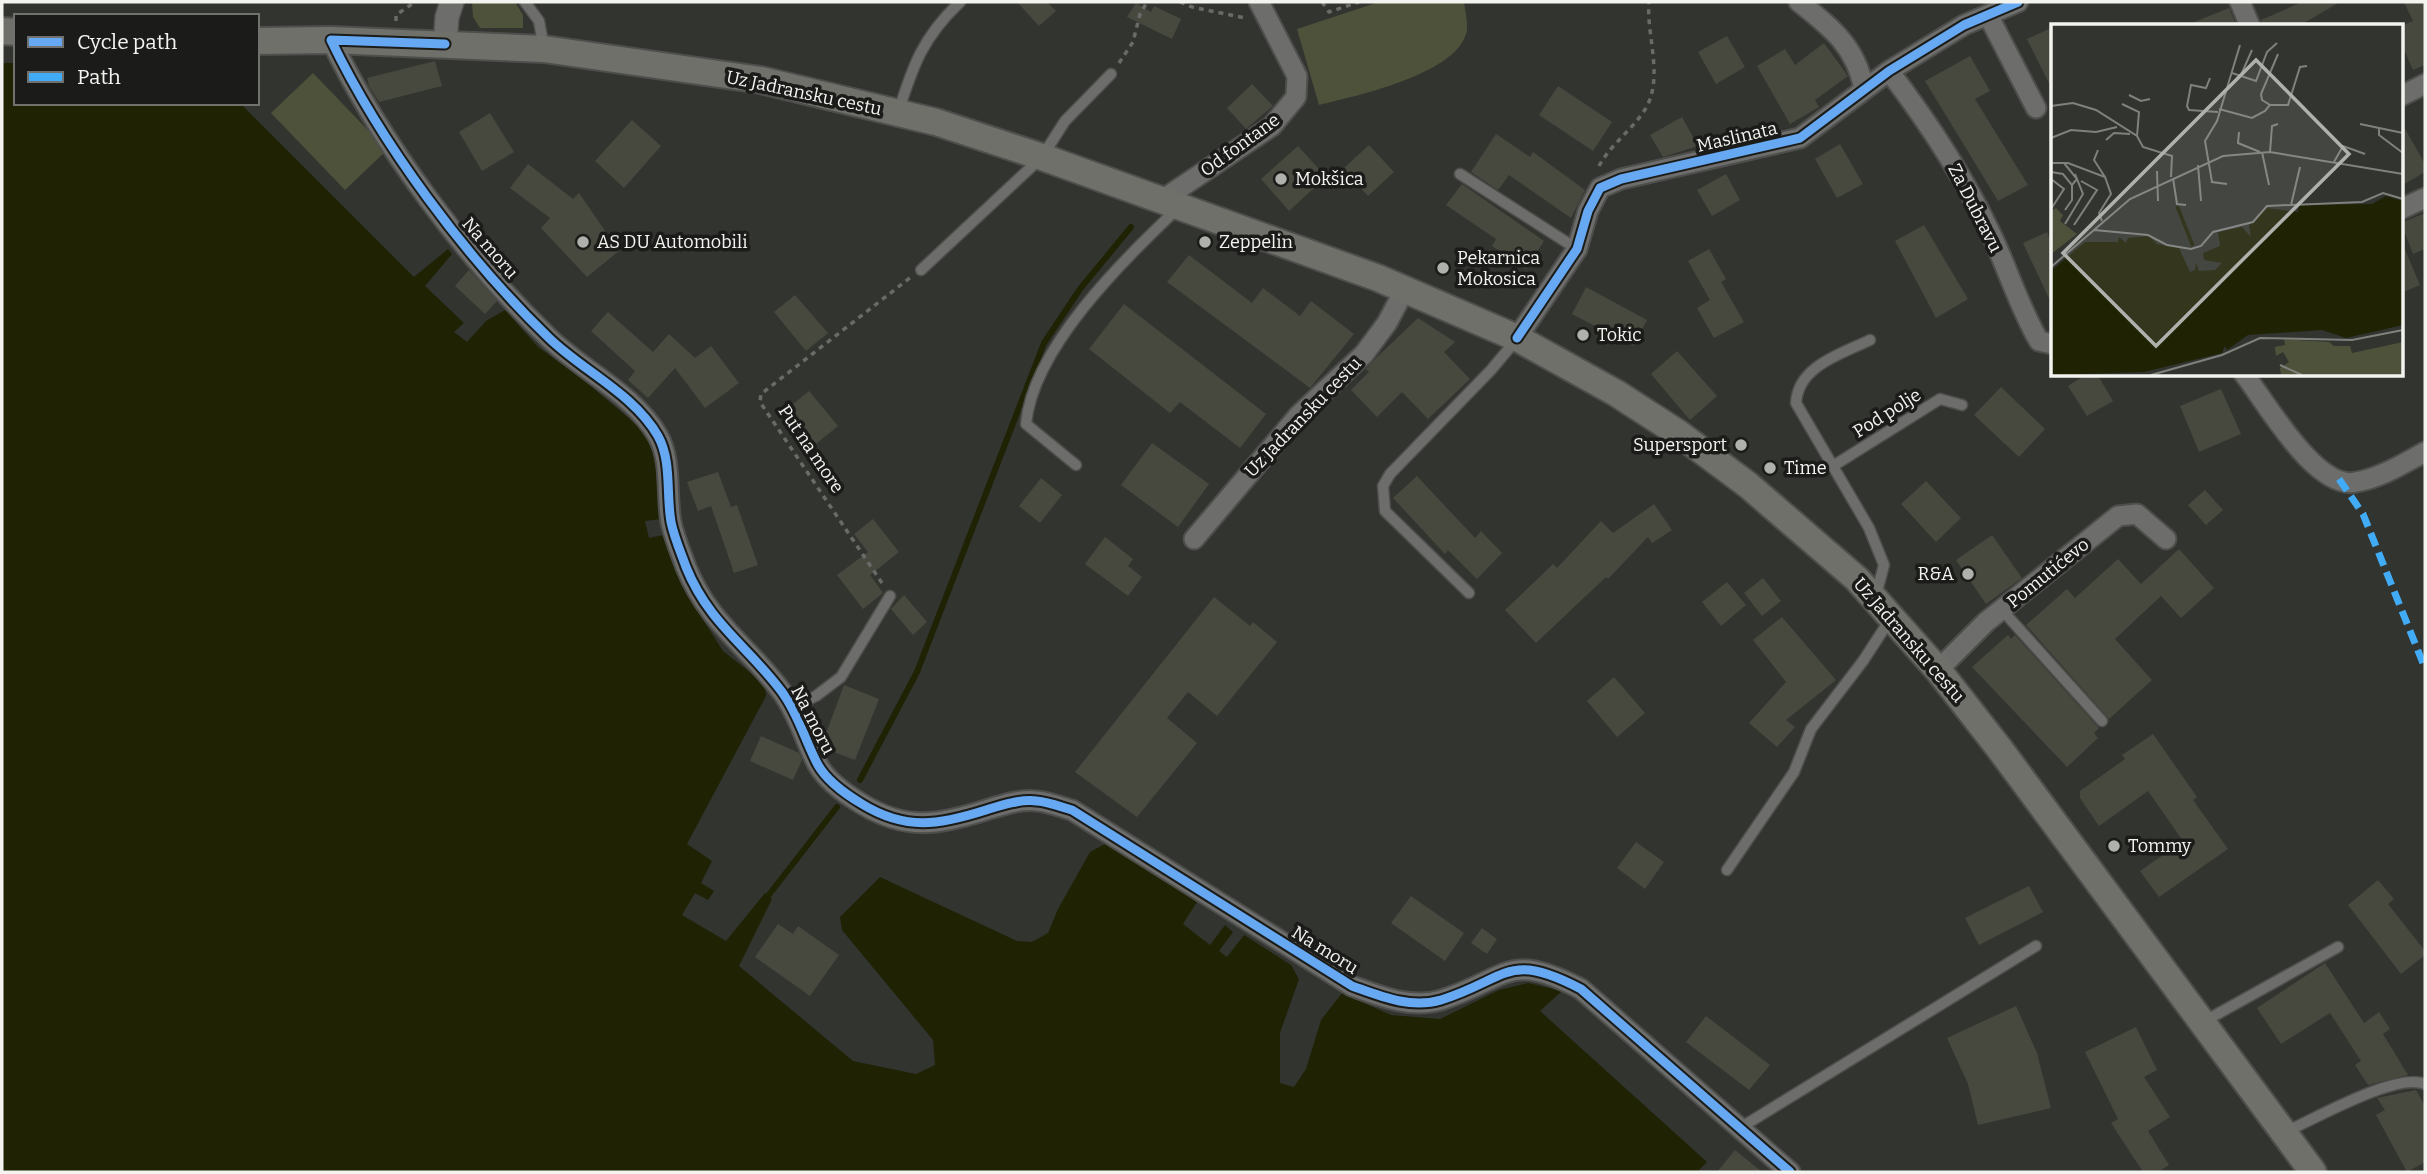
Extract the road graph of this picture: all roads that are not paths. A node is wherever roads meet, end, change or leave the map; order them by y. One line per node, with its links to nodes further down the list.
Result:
1 (453, 2): 12 (street)
2 (525, 2): 13 (lane)
3 (960, 2): 20 (lane)
4 (1259, 2): 24 (street, Od fontane)
5 (1800, 2): 17 (street)
6 (2018, 2): 8 (street, Maslinata)
7 (2240, 2): 9 (street)
8 (1988, 15): 14 (street, Maslinata); 19 (street)
9 (2249, 24)
10 (331, 40): 11 (main road, Uz Jadransku cestu); 12 (main road, Uz Jadransku cestu); 44 (street, Na moru)
11 (259, 41)
12 (445, 44): 13 (main road, Uz Jadransku cestu)
13 (544, 49): 20 (main road, Uz Jadransku cestu)
14 (1888, 71): 17 (street, Maslinata); 31 (street, Za Dubravu)
15 (1111, 74): 21 (lane)
16 (2425, 84): 18 (street)
17 (1864, 88): 26 (street, Maslinata)
18 (2402, 96)
19 (2036, 108)
20 (898, 113): 21 (main road, Uz Jadransku cestu)
21 (1042, 157): 24 (main road, Uz Jadransku cestu); 27 (lane)
22 (1460, 174): 26 (lane)
23 (2425, 198): 25 (street)
24 (1171, 203): 28 (main road, Uz Jadransku cestu); 35 (lane)
25 (2402, 209)
26 (1577, 249): 29 (street)
27 (921, 270)
28 (1405, 289): 29 (main road, Uz Jadransku cestu); 37 (street, Uz Jadransku cestu)
29 (1517, 338): 39 (lane); 41 (main road, Uz Jadransku cestu)
30 (1870, 340): 36 (lane)
31 (2051, 344)
32 (2245, 376): 34 (street)
33 (1962, 405): 36 (lane, Pod polje)
34 (2425, 452)
35 (1076, 465)
36 (1833, 466): 41 (lane)
37 (1194, 539)
38 (2166, 539): 42 (street, Pomutićevo)
39 (1469, 593)
40 (890, 596): 44 (lane)
41 (1883, 608): 43 (main road, Uz Jadransku cestu); 46 (lane)
42 (2002, 610): 43 (street, Pomutićevo); 45 (lane)
43 (1938, 670): 49 (main road, Uz Jadransku cestu)
44 (793, 707): 51 (street, Na moru)
45 (2102, 721)
46 (1727, 870)
47 (2036, 946): 51 (lane)
48 (2338, 947): 49 (lane)
49 (2202, 1022): 52 (main road, Uz Jadransku cestu)
50 (2425, 1084): 52 (lane)
51 (1740, 1128): 53 (street, Na moru)
52 (2285, 1132): 54 (main road, Uz Jadransku cestu)
53 (1790, 1172)
54 (2313, 1172)

